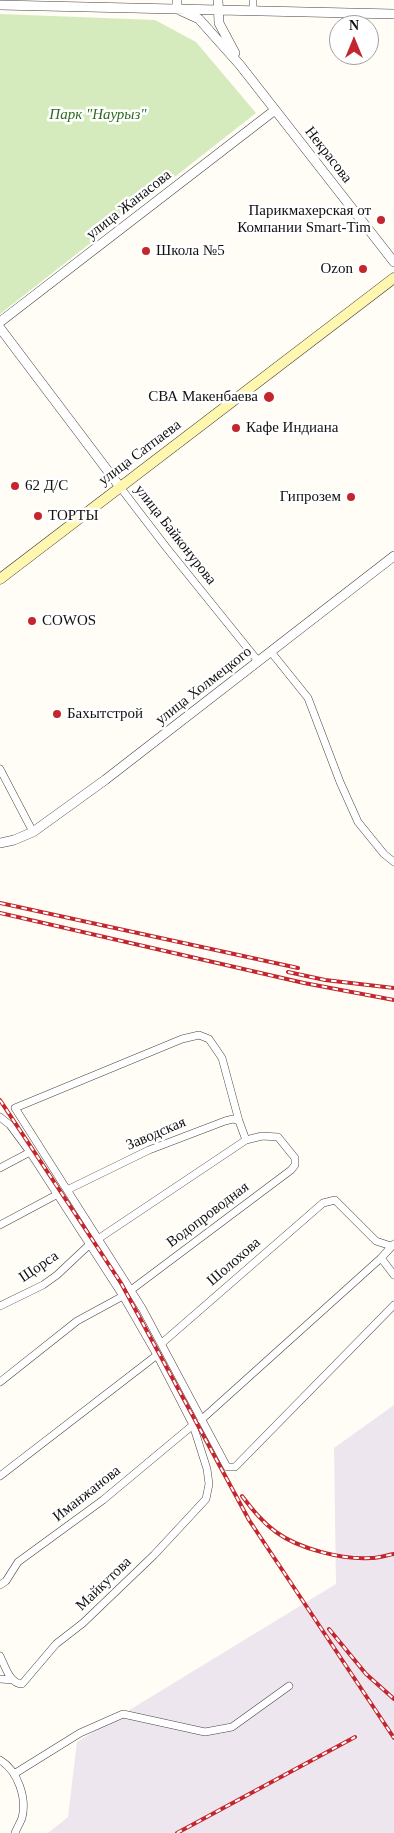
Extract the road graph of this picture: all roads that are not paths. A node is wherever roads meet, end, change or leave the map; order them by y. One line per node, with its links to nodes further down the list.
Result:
1 (218, 0): 5 (street)
2 (253, 0): 6 (street)
3 (177, 4): 4 (street); 5 (street); 8 (street)
4 (0, 5)
5 (218, 11): 6 (street); 8 (street)
6 (253, 11): 7 (street)
7 (394, 14)
8 (240, 65): 9 (street, Некрасова)
9 (275, 110): 10 (street, Некрасова); 12 (street, улица Жанасова)
10 (394, 262)
11 (394, 278): 14 (main road, улица Сатпаева)
12 (0, 322)
13 (0, 328): 14 (street, улица Байконурова)
14 (120, 487): 16 (main road, улица Сатпаева); 18 (street, улица Байконурова)
15 (394, 556): 17 (street, улица Холмецкого)
16 (0, 579)
17 (271, 652): 18 (street, улица Холмецкого); 22 (street)
18 (258, 661): 20 (street, улица Холмецкого)
19 (0, 769): 20 (street)
20 (33, 832): 21 (street, улица Холмецкого)
21 (0, 842)
22 (394, 862)
23 (0, 1117): 26 (street)
24 (239, 1121): 25 (street); 28 (street, Заводская); 28 (street)
25 (246, 1140): 31 (street); 36 (street, Водопроводная)
26 (30, 1152): 27 (street); 29 (street)
27 (0, 1168)
28 (67, 1190): 31 (street)
29 (58, 1194): 30 (street); 32 (street)
30 (0, 1225)
31 (98, 1239): 36 (street)
32 (90, 1244): 37 (street); 39 (street, Щорса)
33 (393, 1245): 34 (street); 42 (street, Шолохова)
34 (381, 1258): 35 (street); 45 (street)
35 (394, 1275)
36 (131, 1290): 40 (street)
37 (123, 1296): 41 (street); 44 (street)
38 (394, 1305): 45 (street)
39 (0, 1306)
40 (142, 1308): 41 (street); 42 (street)
41 (133, 1313): 43 (street)
42 (162, 1343): 45 (street)
43 (157, 1355): 46 (street); 47 (street)
44 (0, 1382)
45 (201, 1420)
46 (193, 1425): 48 (street, Иманжанова); 51 (street, Майкутова)
47 (0, 1476)
48 (0, 1585)
49 (0, 1657): 51 (street)
50 (0, 1679): 51 (street)
51 (15, 1682)
52 (289, 1686): 54 (street)
53 (0, 1760): 54 (street)
54 (14, 1774): 55 (street)
55 (15, 1833)

